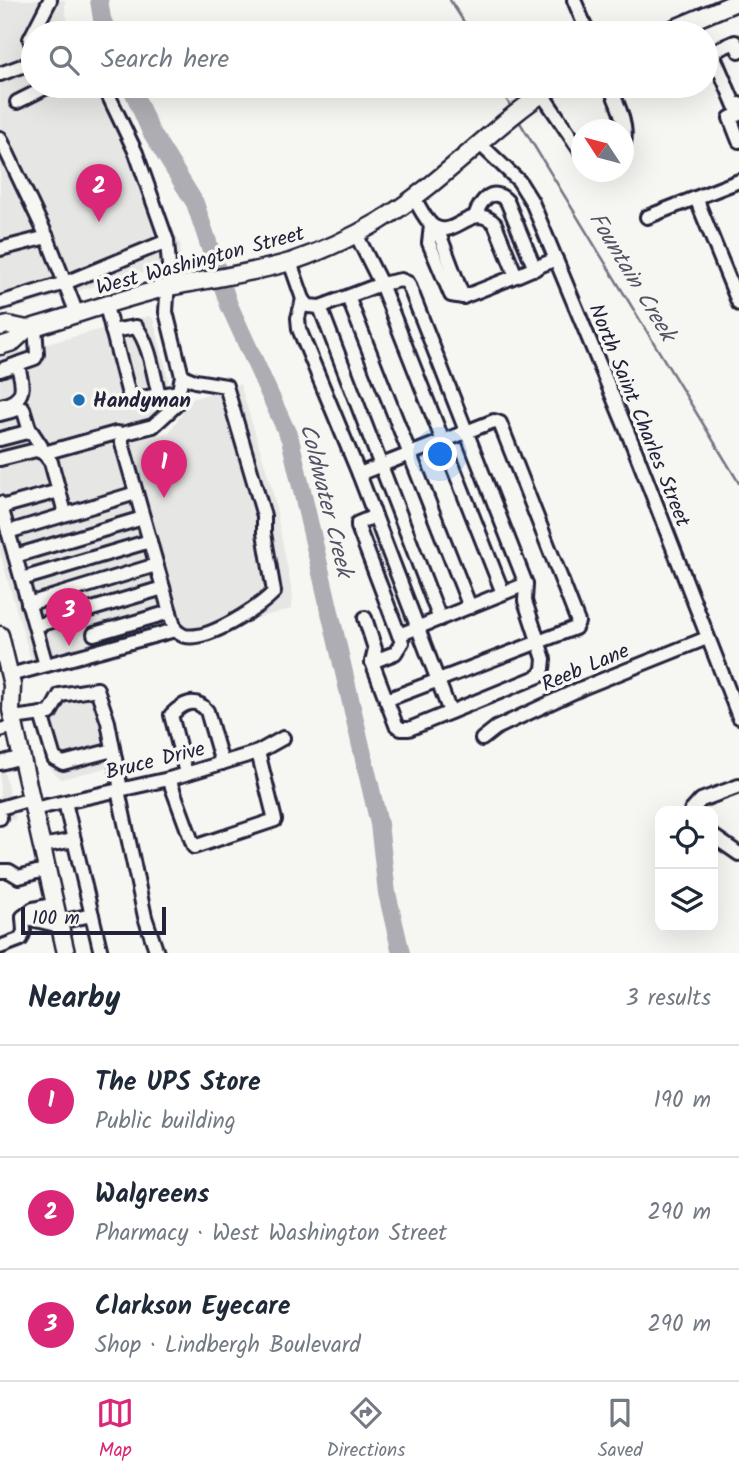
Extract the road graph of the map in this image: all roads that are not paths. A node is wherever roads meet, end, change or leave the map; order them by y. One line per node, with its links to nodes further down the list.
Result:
1 (50, 0): 4 (street)
2 (574, 0): 5 (street)
3 (738, 5): 6 (main road)
4 (39, 21)
5 (583, 21)
6 (695, 21)
7 (718, 49): 8 (street)
8 (739, 51)
9 (21, 66): 11 (street)
10 (718, 66): 18 (street)
11 (0, 74)
12 (25, 98): 17 (street)
13 (110, 98): 33 (street)
14 (535, 98): 23 (main road, West Washington Street)
15 (552, 98): 21 (street)
16 (615, 98): 20 (street)
17 (17, 102)
18 (739, 104)
19 (739, 114): 24 (street)
20 (623, 119)
21 (571, 133)
22 (0, 138): 32 (street)
23 (483, 139): 26 (main road, West Washington Street); 35 (street, North Saint Charles Street)
24 (739, 141)
25 (739, 181): 27 (street)
26 (414, 198): 30 (street); 31 (main road, West Washington Street)
27 (696, 198): 29 (street); 46 (street)
28 (475, 216): 30 (street); 37 (street); 38 (street)
29 (647, 217)
30 (437, 227): 42 (street); 42 (street)
31 (356, 234): 36 (main road, West Washington Street); 40 (street)
32 (47, 237): 34 (street); 39 (street)
33 (167, 241): 39 (street); 41 (street)
34 (0, 249)
35 (556, 260): 37 (street); 97 (street, North Saint Charles Street)
36 (290, 262): 41 (main road, West Washington Street); 44 (street)
37 (535, 269): 38 (street)
38 (516, 276): 42 (street)
39 (65, 283): 45 (street); 49 (street)
40 (381, 284): 43 (street); 62 (street); 65 (street)
41 (166, 288): 47 (main road, West Washington Street); 56 (street)
42 (461, 296)
43 (348, 297): 48 (street); 67 (street)
44 (303, 299): 48 (street); 70 (street)
45 (0, 303)
46 (739, 304)
47 (106, 306): 49 (main road, West Washington Street); 52 (street)
48 (320, 307): 69 (street)
49 (77, 314): 51 (main road, West Washington Street)
50 (0, 327): 51 (main road, West Washington Street)
51 (31, 328): 53 (main road, West Washington Street); 54 (street)
52 (112, 331): 58 (street); 58 (street)
53 (0, 346)
54 (17, 364): 55 (street); 59 (street)
55 (0, 370)
56 (182, 376): 57 (street); 93 (street)
57 (179, 391): 58 (street); 63 (street)
58 (159, 395)
59 (0, 406)
60 (0, 414): 61 (street)
61 (29, 428): 64 (street); 66 (street)
62 (466, 432): 65 (street); 82 (street); 98 (street)
63 (122, 434): 66 (street); 72 (street)
64 (0, 439)
65 (443, 441): 67 (street); 84 (street)
66 (42, 452): 68 (street); 71 (street)
67 (410, 454): 69 (street); 86 (street)
68 (0, 459)
69 (381, 465): 70 (street); 90 (street)
70 (359, 474): 75 (street)
71 (59, 491): 73 (street); 74 (street)
72 (136, 494): 74 (street); 76 (street)
73 (1, 505): 77 (street)
74 (65, 513): 77 (street)
75 (375, 516): 92 (street); 96 (street)
76 (143, 517): 78 (street); 79 (street)
77 (4, 535): 79 (street)
78 (150, 541): 80 (street); 81 (street)
79 (15, 556): 81 (street)
80 (156, 565): 83 (street); 85 (street)
81 (22, 579): 85 (street)
82 (526, 584): 84 (street); 98 (street)
83 (163, 588): 87 (street); 88 (street)
84 (503, 593): 86 (street)
85 (29, 604): 91 (street)
86 (470, 607): 90 (street)
87 (87, 611): 91 (street); 94 (street)
88 (170, 612): 93 (street); 94 (street)
89 (365, 618): 100 (street)
90 (440, 619): 92 (street)
91 (35, 626): 101 (street)
92 (417, 628): 96 (street); 103 (street)
93 (175, 631): 99 (street)
94 (94, 634): 99 (street)
95 (0, 635): 102 (main road)
96 (399, 635): 100 (street)
97 (707, 638): 108 (street, North Saint Charles Street); 111 (street, Reeb Lane)
98 (538, 642): 103 (street); 106 (street)
99 (100, 651): 101 (street)
100 (372, 662): 105 (street)
101 (46, 665): 102 (street)
102 (10, 675): 109 (main road)
103 (437, 680): 105 (street); 106 (street)
104 (0, 691): 109 (main road)
105 (386, 700): 106 (street)
106 (450, 712)
107 (41, 714): 109 (street); 112 (street); 112 (street)
108 (739, 717)
109 (10, 721): 114 (main road)
110 (283, 738): 113 (street, Bruce Drive)
111 (482, 739)
112 (113, 750): 120 (street)
113 (258, 751): 116 (street, Bruce Drive); 118 (street)
114 (22, 757): 115 (street); 122 (main road)
115 (0, 763)
116 (222, 763): 117 (street, Bruce Drive); 117 (street)
117 (186, 773): 118 (street, Bruce Drive)
118 (169, 779): 120 (street, Bruce Drive)
119 (739, 786): 123 (street)
120 (120, 790): 121 (street, Bruce Drive); 140 (street)
121 (65, 802): 122 (street, Bruce Drive); 126 (street)
122 (32, 804): 124 (street, Bruce Drive); 127 (main road)
123 (696, 806)
124 (0, 808)
125 (718, 839): 128 (street)
126 (74, 840): 127 (street); 134 (street)
127 (42, 846): 129 (main road)
128 (739, 854)
129 (47, 869): 131 (street); 133 (main road)
130 (0, 871): 131 (street)
131 (13, 874): 132 (street)
132 (0, 877)
133 (55, 904): 135 (street); 136 (main road)
134 (92, 915): 136 (street); 139 (street)
135 (23, 917): 136 (street); 137 (street)
136 (60, 924): 138 (main road)
137 (0, 947)
138 (66, 953)
139 (100, 953)
140 (157, 953)

